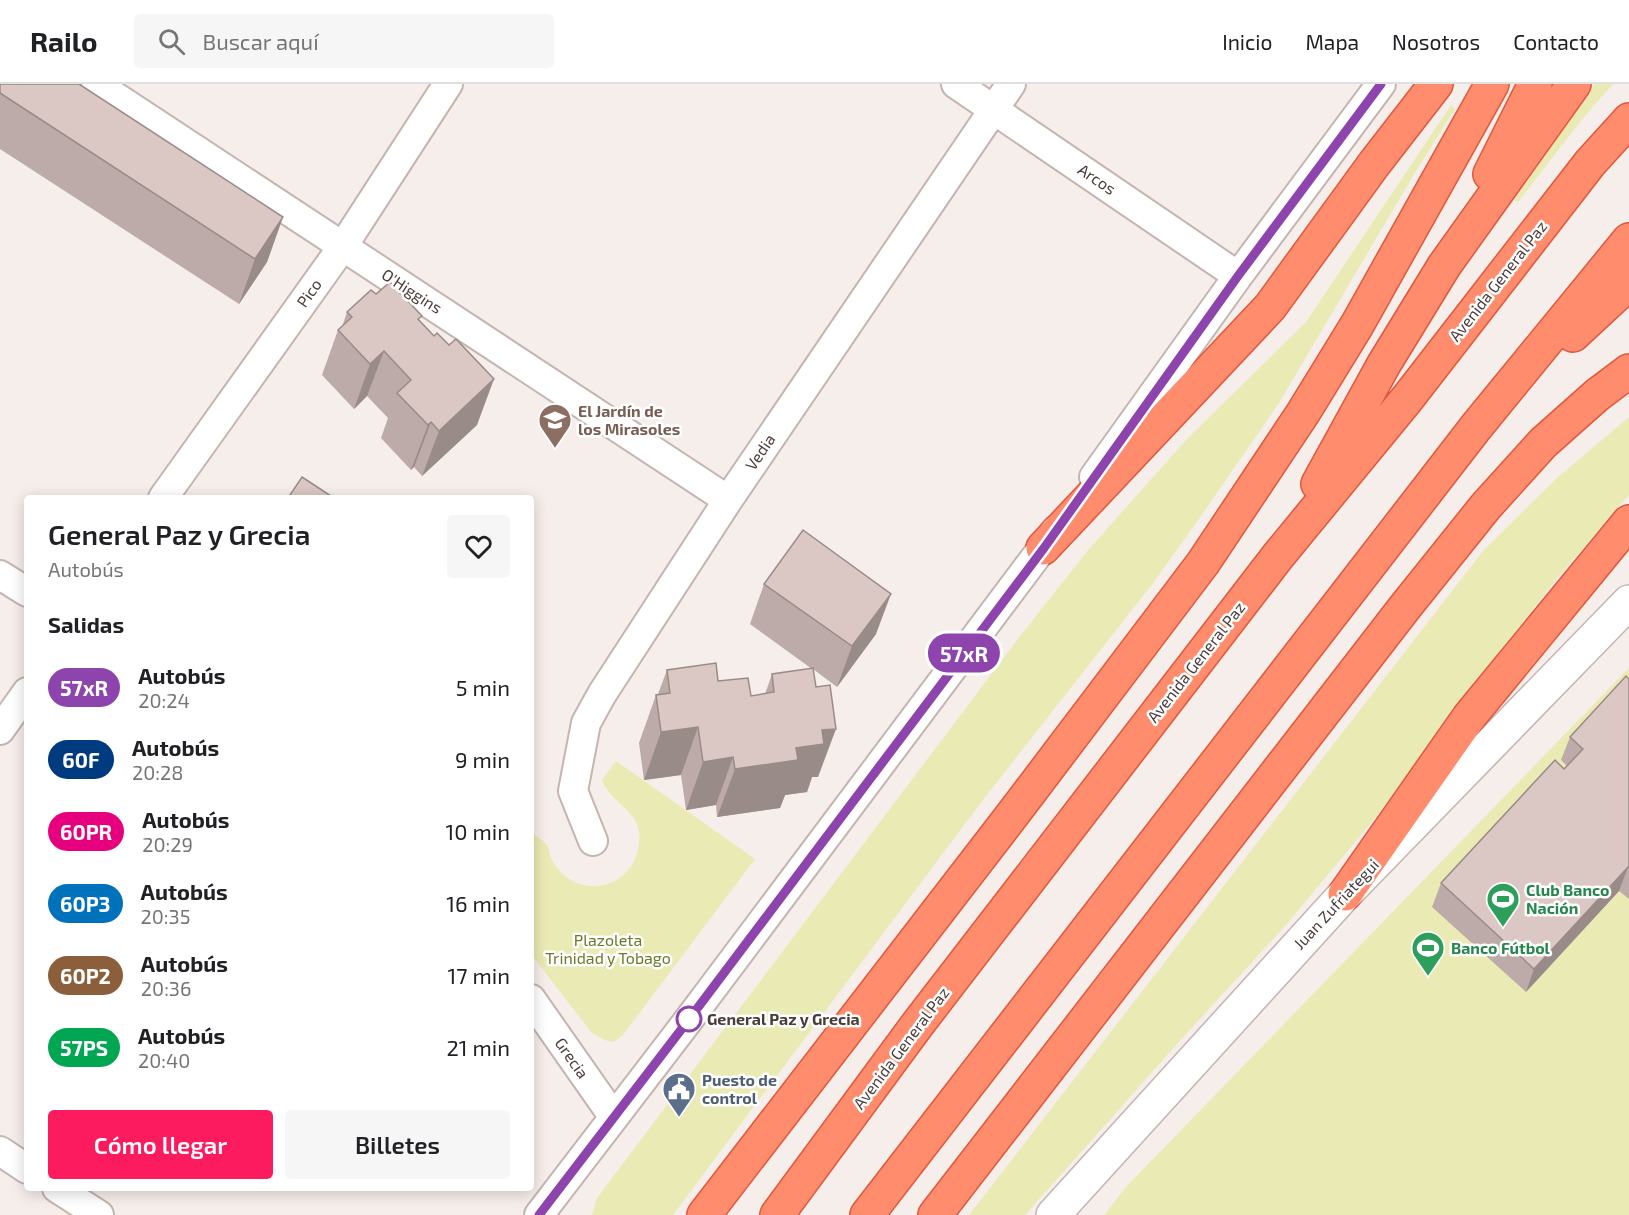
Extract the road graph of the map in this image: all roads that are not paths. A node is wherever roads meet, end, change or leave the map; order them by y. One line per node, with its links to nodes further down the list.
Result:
1 (96, 84): 13 (street, O'Higgins)
2 (448, 84): 13 (street, Pico)
3 (956, 84): 10 (street, Arcos)
4 (1011, 84): 10 (street, Vedia)
5 (1381, 84): 15 (street)
6 (1436, 84): 22 (highway)
7 (1492, 84): 38 (highway)
8 (1535, 84): 14 (highway)
9 (1574, 84): 14 (highway)
10 (994, 109): 15 (street, Arcos); 20 (street, Vedia)
11 (1629, 120): 23 (highway, Avenida General Paz)
12 (1629, 240): 18 (highway)
13 (343, 246): 19 (street, Pico); 20 (street, O'Higgins)
14 (1444, 266): 23 (highway)
15 (1238, 276): 22 (street)
16 (1629, 283): 18 (highway)
17 (1629, 371): 41 (highway)
18 (1476, 427): 40 (highway)
19 (165, 495)
20 (728, 500): 29 (street, Vedia)
21 (1629, 522): 30 (highway)
22 (1044, 548): 32 (street)
23 (1278, 556): 39 (highway, Avenida General Paz)
24 (0, 575): 25 (street)
25 (24, 590)
26 (1629, 602): 30 (street, Juan Zufriategui)
27 (24, 696): 28 (street)
28 (0, 730)
29 (593, 841)
30 (1345, 894): 42 (street, Juan Zufriategui)
31 (534, 1003): 32 (street, Grecia)
32 (613, 1116): 37 (street)
33 (0, 1151): 34 (street)
34 (24, 1167)
35 (62, 1191): 36 (street)
36 (99, 1215)
37 (539, 1215)
38 (704, 1215)
39 (777, 1215)
40 (867, 1215)
41 (935, 1215)
42 (1053, 1215)

